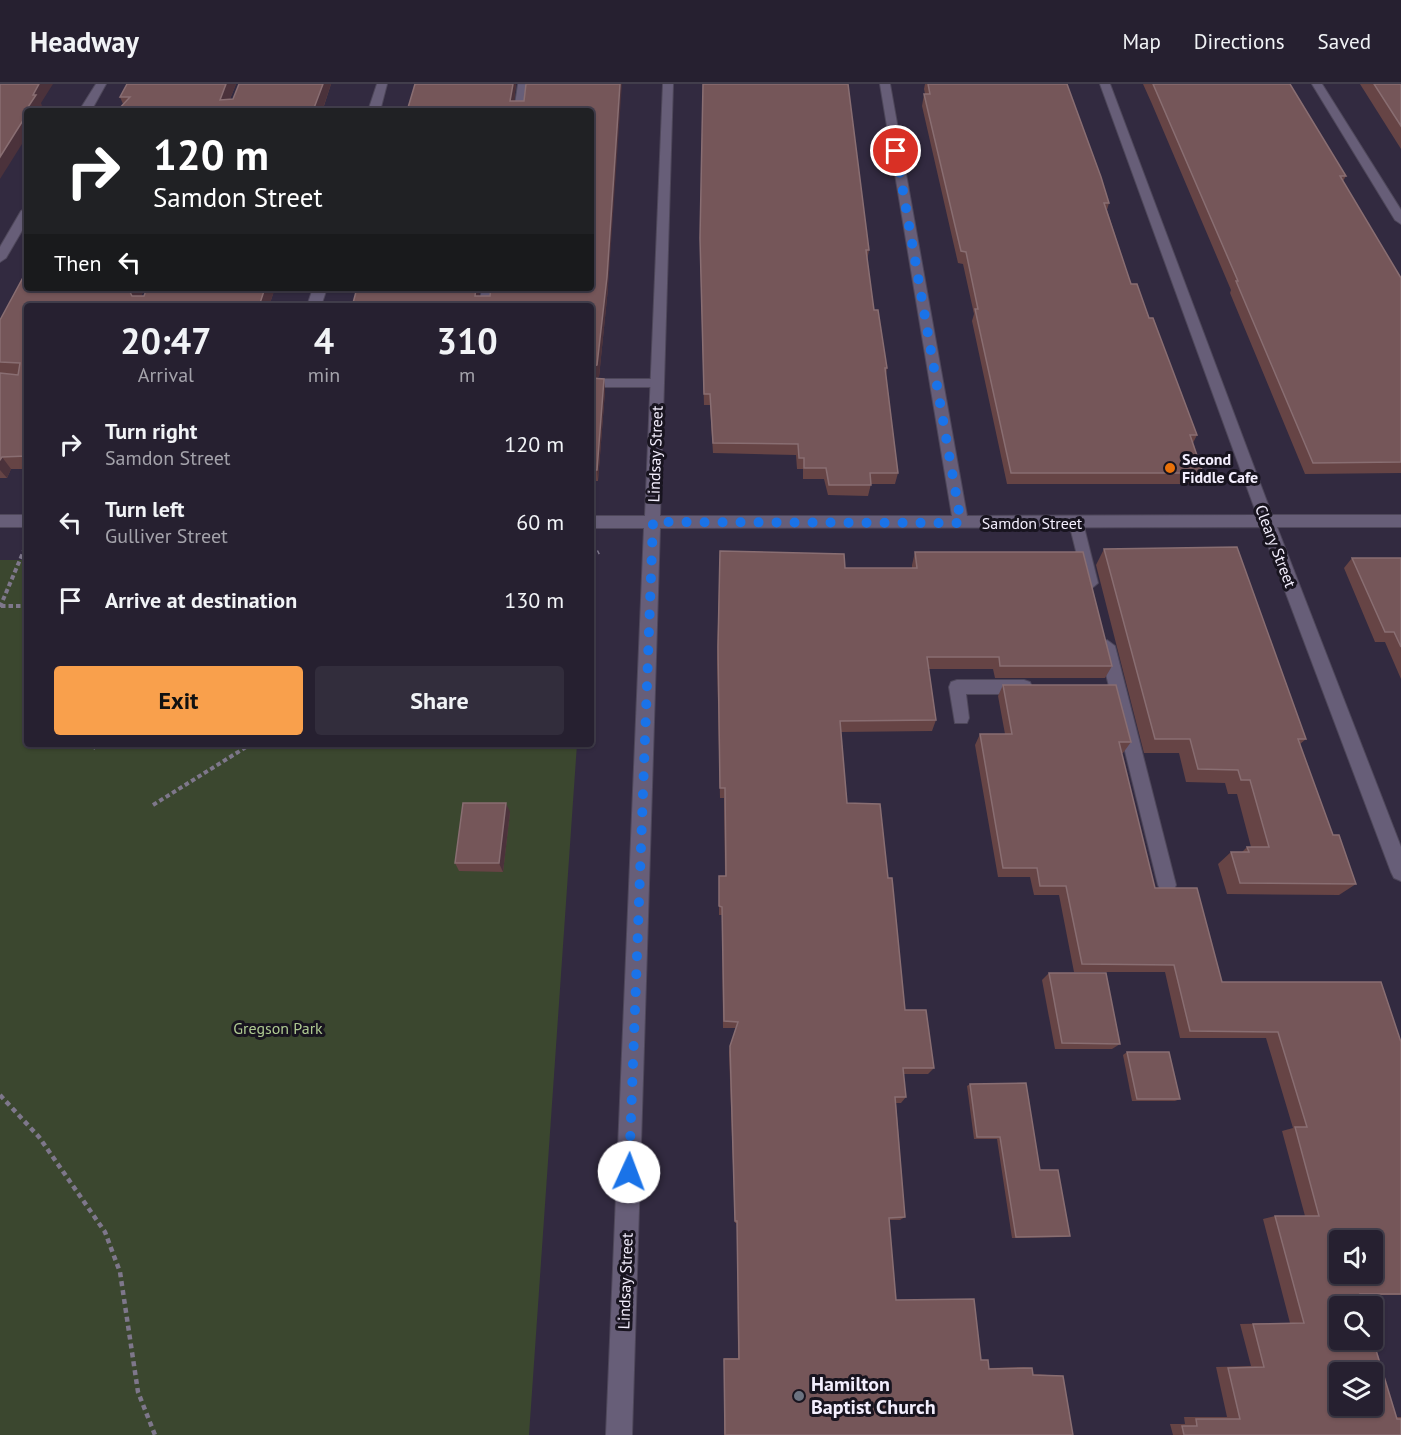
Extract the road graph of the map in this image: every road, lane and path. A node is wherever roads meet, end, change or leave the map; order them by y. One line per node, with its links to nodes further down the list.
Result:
1 (101, 84): 8 (street)
2 (382, 84): 9 (street)
3 (523, 84): 10 (lane)
4 (668, 84): 15 (street, Lindsay Street)
5 (885, 84): 22 (street)
6 (1105, 84): 21 (street, Cleary Street)
7 (1317, 84): 12 (street)
8 (87, 108)
9 (375, 108)
10 (519, 108)
11 (24, 216): 13 (street)
12 (1401, 220)
13 (0, 258)
14 (594, 383): 15 (lane)
15 (657, 383): 20 (street, Lindsay Street)
16 (0, 521): 17 (street)
17 (24, 521)
18 (1401, 521): 21 (street, Samdon Street)
19 (594, 522): 20 (street, Samdon Street)
20 (653, 522): 22 (street, Samdon Street); 39 (street, Lindsay Street)
21 (1267, 522): 23 (street, Samdon Street); 35 (street, Cleary Street)
22 (961, 523): 23 (street, Samdon Street)
23 (1076, 523): 27 (lane)
24 (24, 552): 28 (path)
25 (599, 552): 26 (path)
26 (594, 554)
27 (1095, 596)
28 (0, 606): 29 (path)
29 (24, 606)
30 (1103, 630): 36 (lane)
31 (1037, 687): 32 (lane)
32 (962, 718)
33 (245, 747): 34 (path)
34 (153, 805)
35 (1401, 872)
36 (1167, 885)
37 (0, 1095): 38 (path)
38 (154, 1435)
39 (620, 1435)

